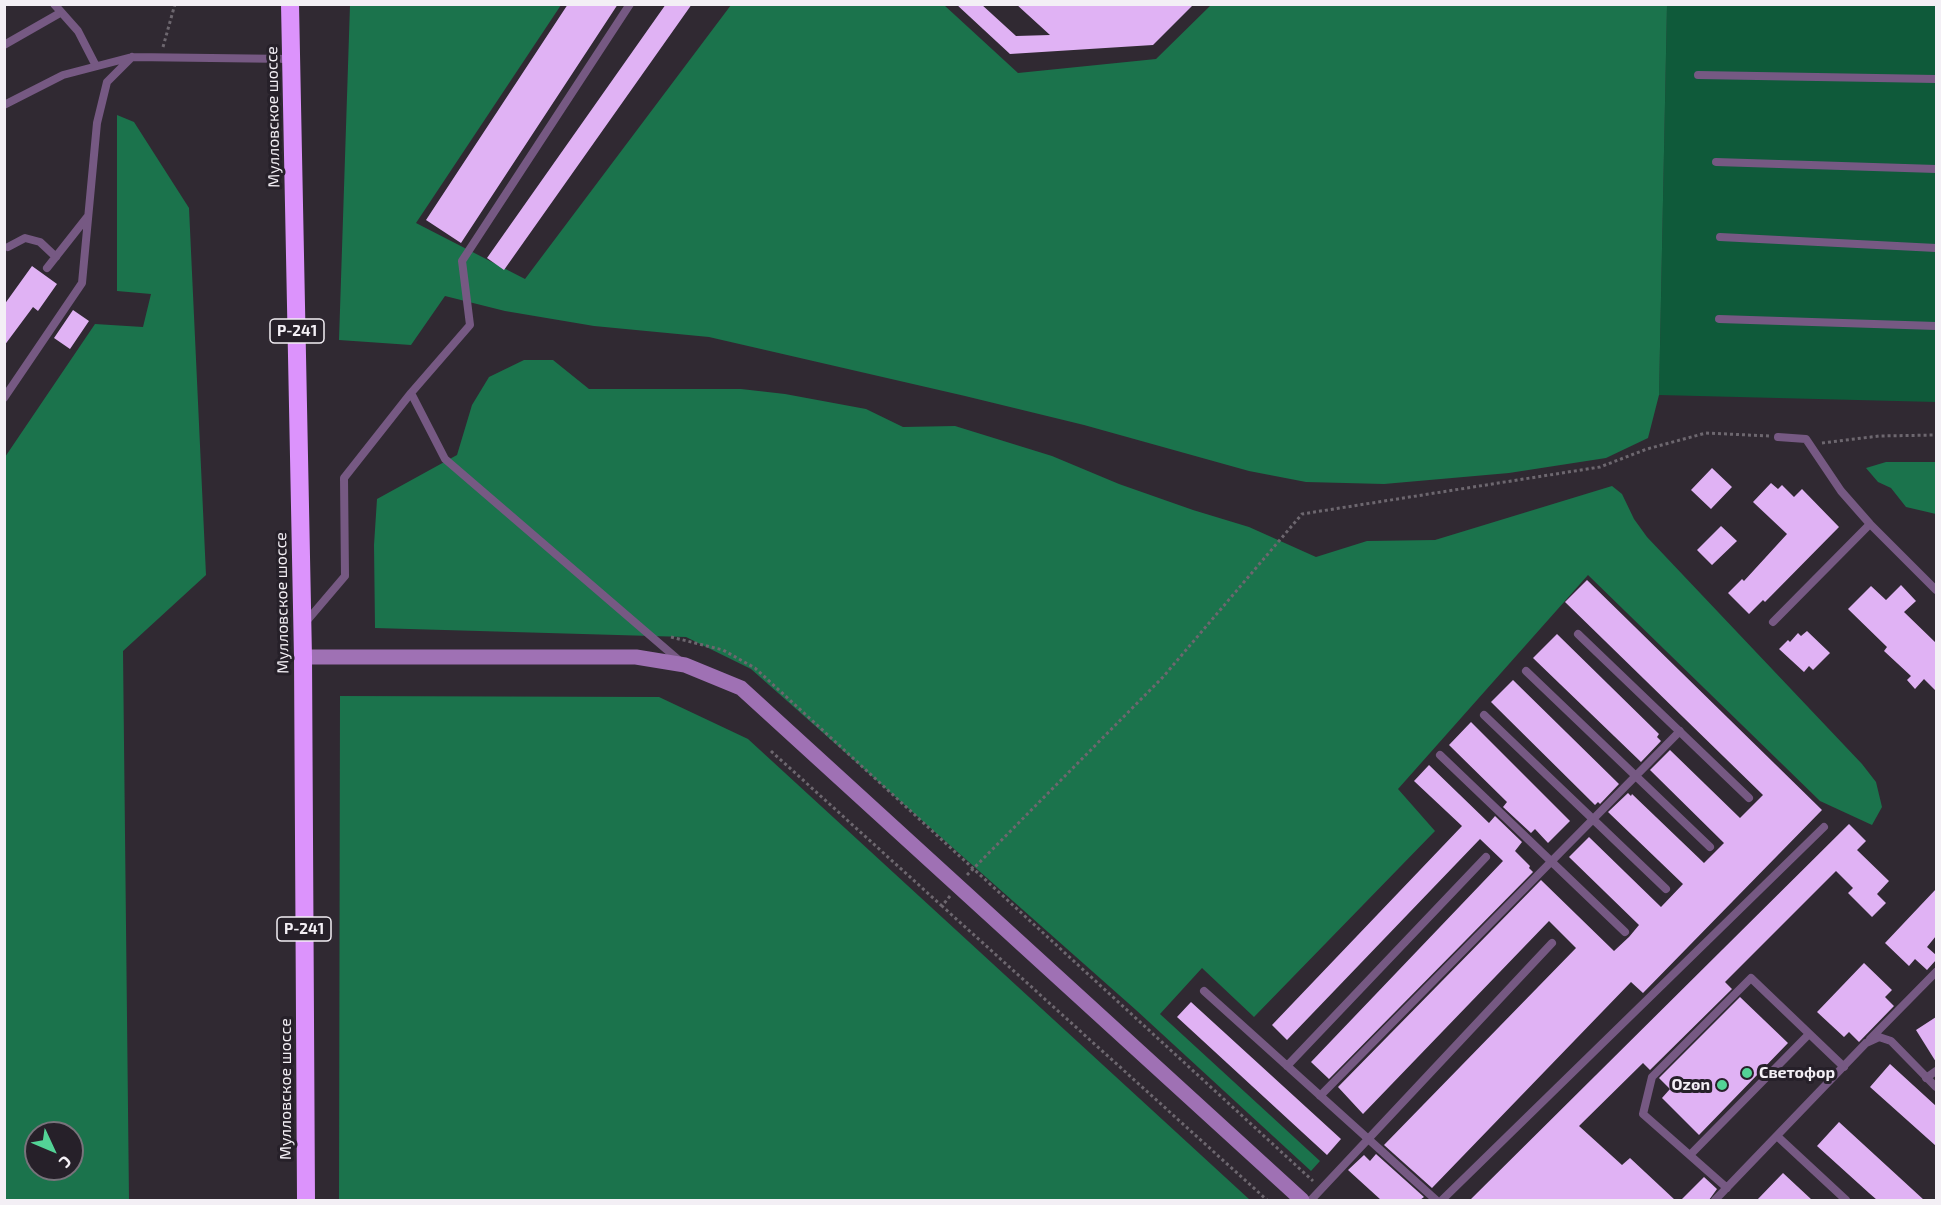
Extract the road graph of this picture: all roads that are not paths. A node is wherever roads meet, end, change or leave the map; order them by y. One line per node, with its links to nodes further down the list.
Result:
1 (54, 4): 4 (lane)
2 (290, 4): 7 (highway, Мулловское шоссе / Р-241)
3 (630, 4): 22 (lane)
4 (60, 13): 5 (lane); 8 (lane)
5 (4, 45)
6 (132, 57): 7 (lane); 8 (lane); 14 (lane)
7 (292, 59): 28 (highway, Мулловское шоссе / Р-241)
8 (96, 66): 11 (lane)
9 (1698, 75): 10 (lane)
10 (1936, 79)
11 (4, 105)
12 (1716, 162): 13 (lane)
13 (1936, 169)
14 (89, 215): 18 (lane); 23 (lane)
15 (1720, 237): 17 (lane)
16 (8, 247): 18 (lane)
17 (1936, 248)
18 (56, 257): 19 (lane)
19 (47, 268)
20 (1719, 319): 21 (lane)
21 (1936, 326)
22 (411, 393): 28 (lane); 31 (lane)
23 (4, 398)
24 (1778, 437): 25 (lane)
25 (1870, 524): 26 (lane); 27 (lane)
26 (1936, 590)
27 (1773, 622)
28 (303, 626): 30 (highway, Мулловское шоссе / Р-241)
29 (1578, 634): 34 (lane)
30 (303, 657): 31 (main road); 60 (highway, Мулловское шоссе / Р-241)
31 (685, 665): 61 (main road)
32 (1526, 671): 36 (lane)
33 (1484, 715): 38 (lane)
34 (1680, 731): 36 (lane); 37 (lane)
35 (1440, 756): 42 (lane)
36 (1635, 776): 38 (lane); 40 (lane)
37 (1749, 798)
38 (1592, 819): 42 (lane); 43 (lane)
39 (1824, 827): 64 (lane)
40 (1710, 847)
41 (1486, 857): 50 (lane)
42 (1551, 862): 44 (lane); 55 (lane)
43 (1666, 889)
44 (1625, 932)
45 (1552, 943): 57 (lane)
46 (1936, 972): 49 (lane)
47 (1204, 991): 50 (lane)
48 (1809, 1034): 51 (lane); 58 (lane); 58 (lane)
49 (1866, 1043): 51 (lane); 53 (lane)
50 (1287, 1066): 55 (lane)
51 (1844, 1067): 56 (lane)
52 (1936, 1071): 53 (lane)
53 (1926, 1078): 54 (lane)
54 (1936, 1087)
55 (1320, 1096): 57 (lane)
56 (1777, 1136): 59 (lane); 66 (lane)
57 (1368, 1139): 62 (lane); 63 (lane)
58 (1690, 1155): 59 (lane)
59 (1727, 1188): 65 (lane)
60 (306, 1200)
61 (1302, 1200)
62 (1311, 1200)
63 (1436, 1200)
64 (1442, 1200)
65 (1715, 1200)
66 (1846, 1200)

